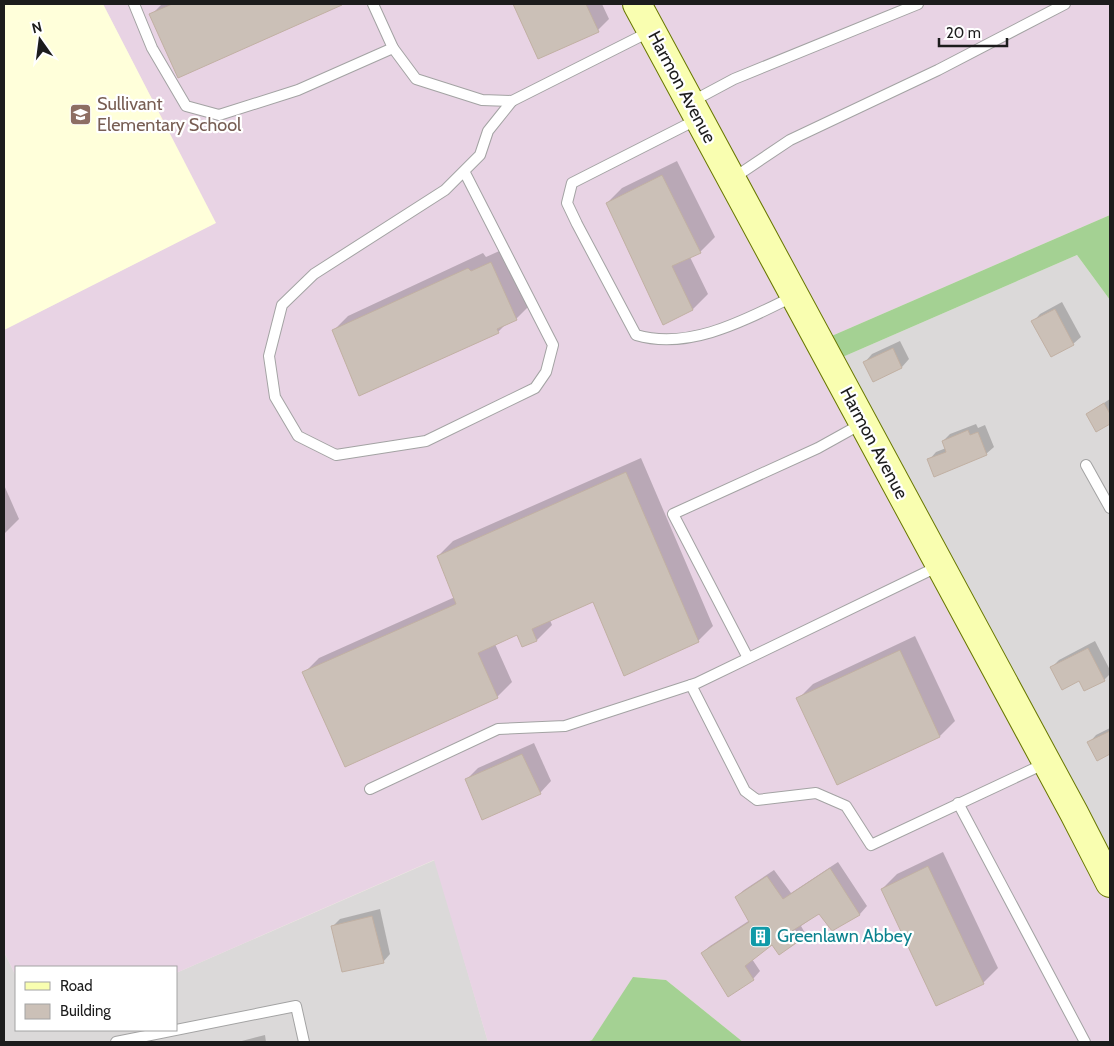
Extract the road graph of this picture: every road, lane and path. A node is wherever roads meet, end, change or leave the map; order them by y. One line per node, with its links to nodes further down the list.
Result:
1 (134, 4): 7 (lane)
2 (373, 4): 7 (lane)
3 (638, 4): 6 (main road, Harmon Avenue)
4 (918, 4): 9 (lane)
5 (1065, 4): 11 (lane)
6 (652, 30): 8 (lane); 9 (main road, Harmon Avenue)
7 (393, 48): 8 (lane)
8 (512, 101): 10 (lane)
9 (695, 111): 11 (main road, Harmon Avenue); 12 (lane)
10 (464, 171): 10 (lane)
11 (732, 180): 12 (main road, Harmon Avenue)
12 (795, 296): 13 (main road, Harmon Avenue)
13 (864, 422): 16 (main road, Harmon Avenue); 17 (lane)
14 (1086, 465): 15 (lane)
15 (1110, 508)
16 (940, 566): 17 (lane); 19 (main road, Harmon Avenue)
17 (748, 658): 18 (lane)
18 (691, 685): 20 (lane); 21 (lane)
19 (1047, 763): 21 (lane); 22 (main road, Harmon Avenue)
20 (370, 789)
21 (958, 803): 27 (lane)
22 (1110, 883)
23 (178, 1030): 26 (lane)
24 (171, 1031): 25 (lane)
25 (116, 1042)
26 (304, 1042)
27 (1085, 1042)

